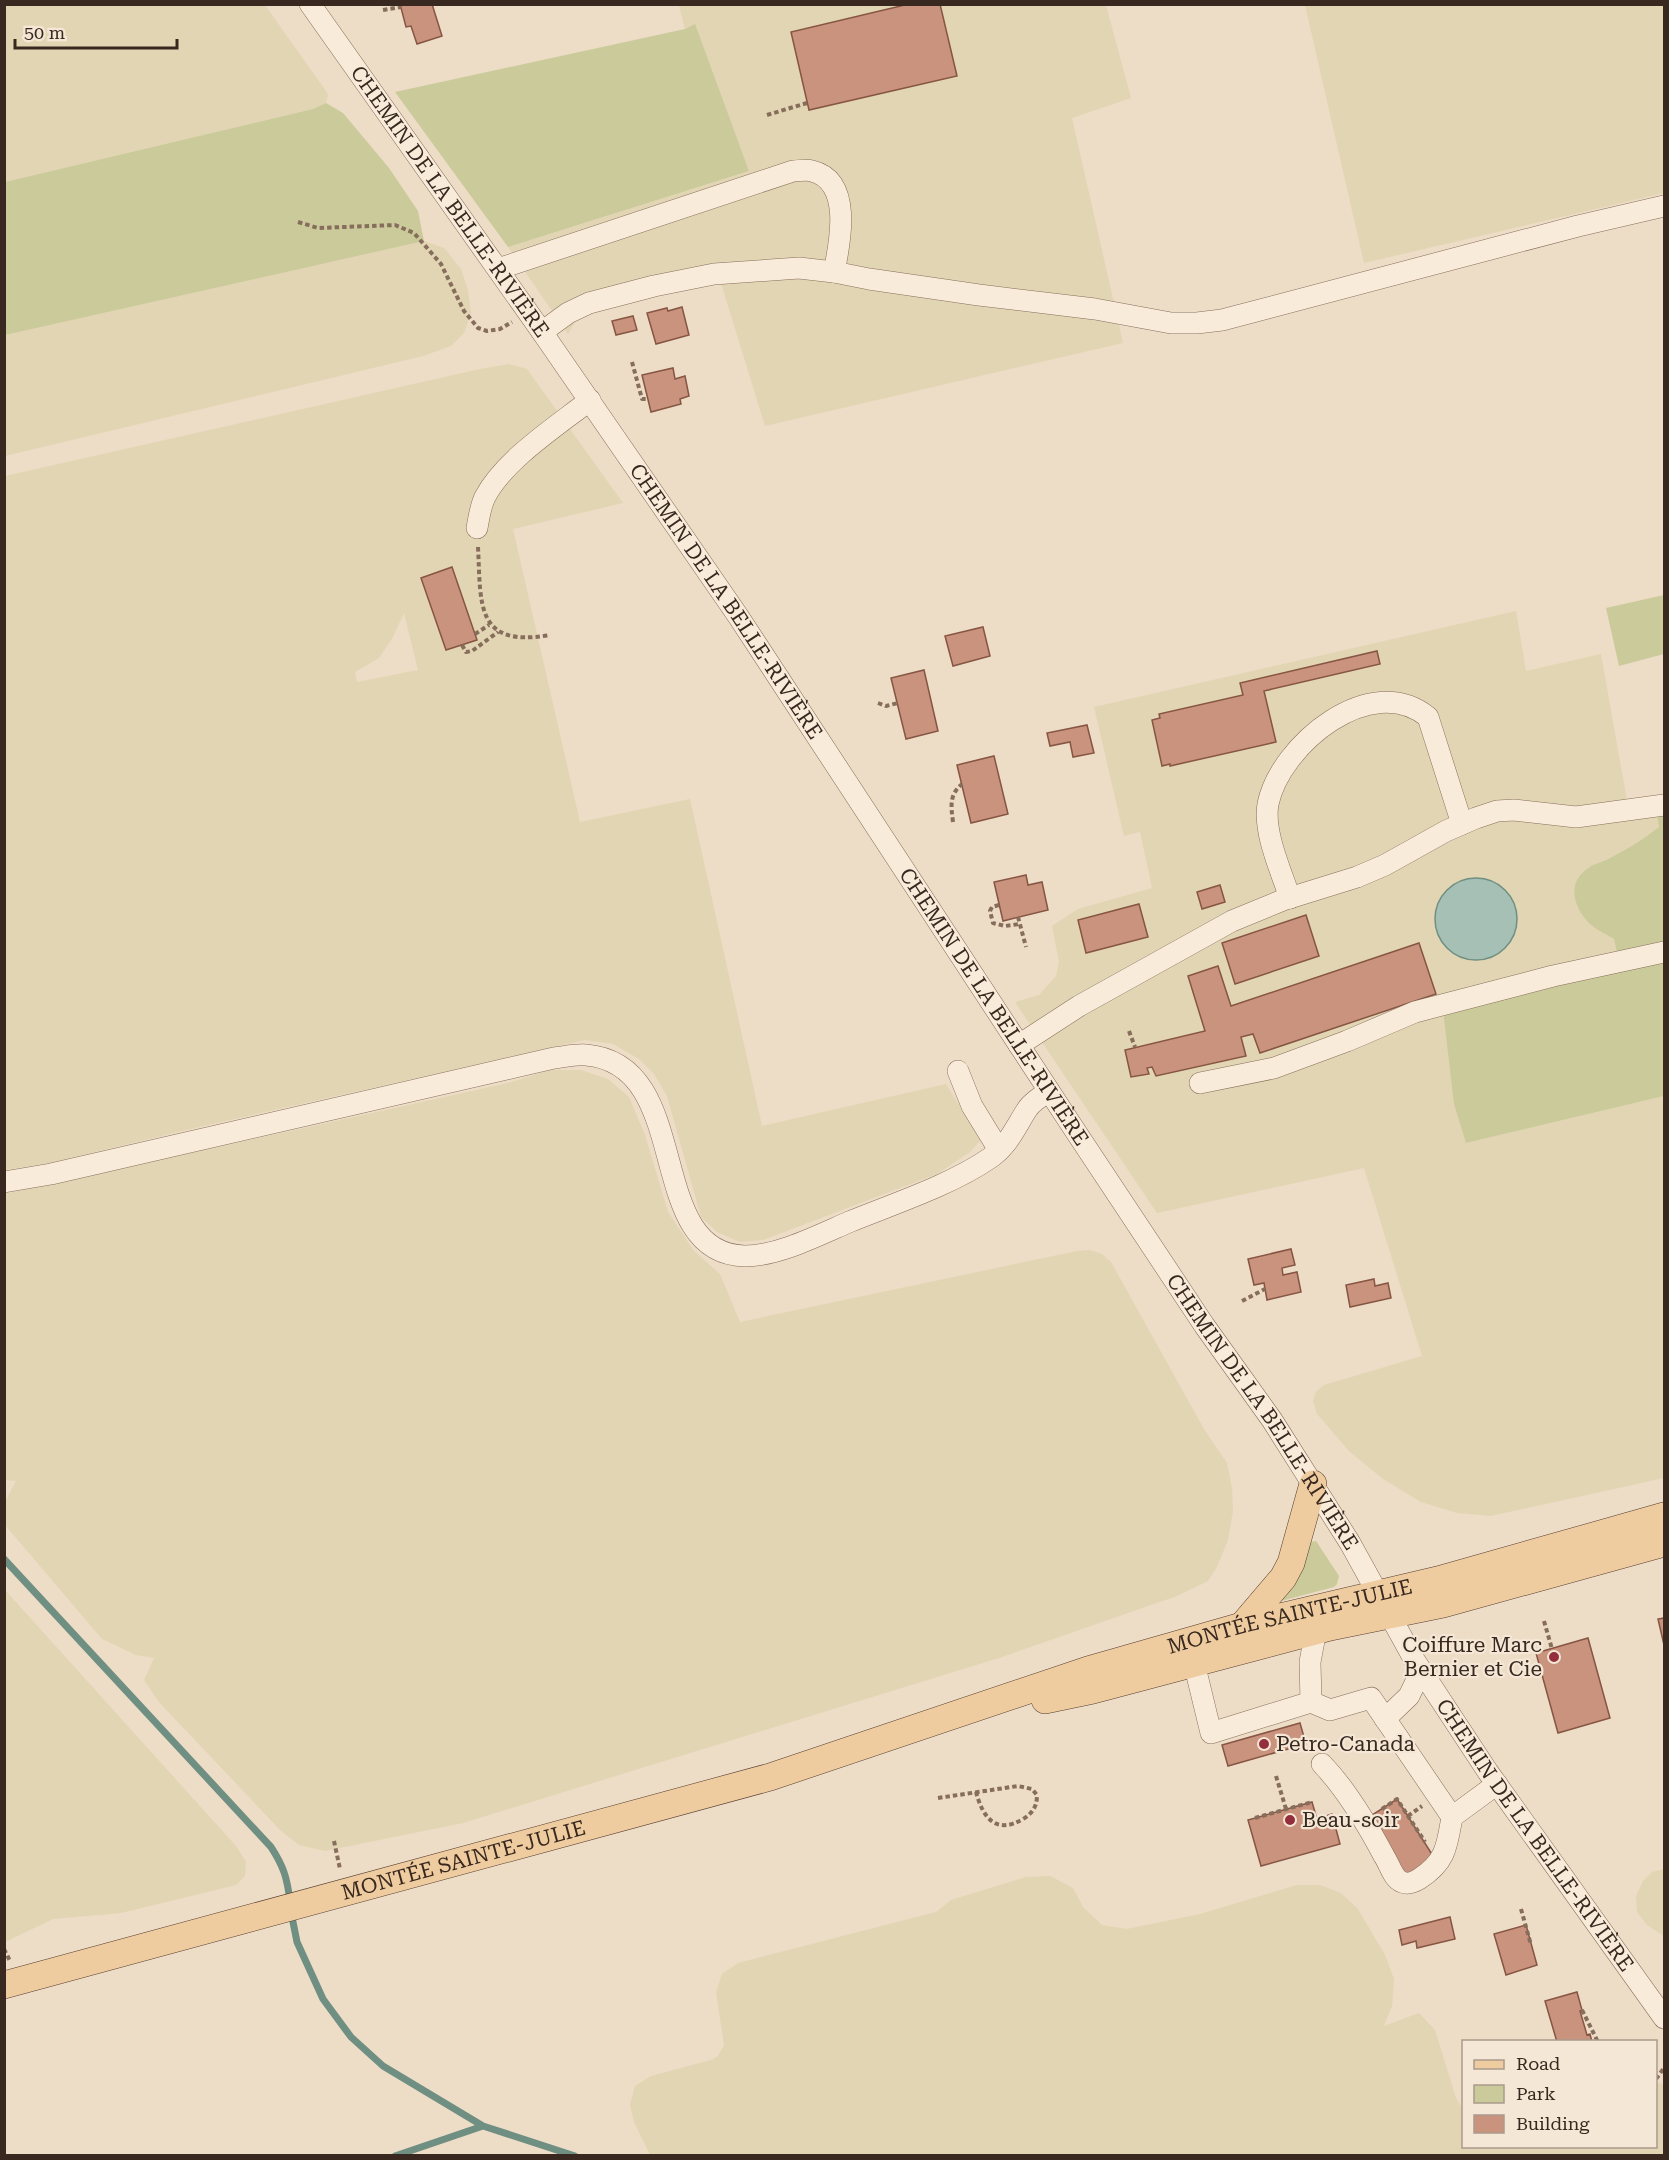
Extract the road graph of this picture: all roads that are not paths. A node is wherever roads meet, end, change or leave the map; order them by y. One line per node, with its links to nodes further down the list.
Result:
1 (310, 4): 3 (street, CHEMIN DE LA BELLE-RIVIÈRE)
2 (1665, 206): 4 (street)
3 (498, 269): 4 (street); 5 (street, CHEMIN DE LA BELLE-RIVIÈRE)
4 (834, 272): 5 (street)
5 (542, 332): 6 (street, CHEMIN DE LA BELLE-RIVIÈRE)
6 (590, 400): 7 (street); 12 (street, CHEMIN DE LA BELLE-RIVIÈRE)
7 (477, 528)
8 (1665, 805): 9 (street)
9 (1462, 824): 10 (street); 10 (street)
10 (1290, 898): 12 (street)
11 (1665, 952): 14 (street)
12 (1019, 1045): 15 (street, CHEMIN DE LA BELLE-RIVIÈRE)
13 (958, 1071): 16 (street)
14 (1200, 1083)
15 (1049, 1091): 16 (street); 18 (street, CHEMIN DE LA BELLE-RIVIÈRE)
16 (999, 1150): 17 (street)
17 (4, 1182)
18 (1313, 1484): 21 (street, CHEMIN DE LA BELLE-RIVIÈRE); 22 (main road)
19 (1665, 1516): 21 (main road, MONTÉE SAINTE-JULIE)
20 (1665, 1543): 21 (main road, MONTÉE SAINTE-JULIE)
21 (1383, 1604): 22 (main road, MONTÉE SAINTE-JULIE); 23 (main road, MONTÉE SAINTE-JULIE); 25 (street, CHEMIN DE LA BELLE-RIVIÈRE)
22 (1242, 1626): 28 (main road, MONTÉE SAINTE-JULIE)
23 (1316, 1630): 24 (main road, MONTÉE SAINTE-JULIE); 26 (street)
24 (1194, 1663): 26 (street); 28 (main road, MONTÉE SAINTE-JULIE)
25 (1421, 1671): 27 (street); 30 (street, CHEMIN DE LA BELLE-RIVIÈRE)
26 (1311, 1702): 27 (street)
27 (1385, 1719): 31 (street)
28 (918, 1727): 32 (main road, MONTÉE SAINTE-JULIE)
29 (1322, 1764): 31 (street)
30 (1497, 1784): 31 (street); 33 (street, CHEMIN DE LA BELLE-RIVIÈRE)
31 (1452, 1817)
32 (4, 1985)
33 (1665, 2018)

